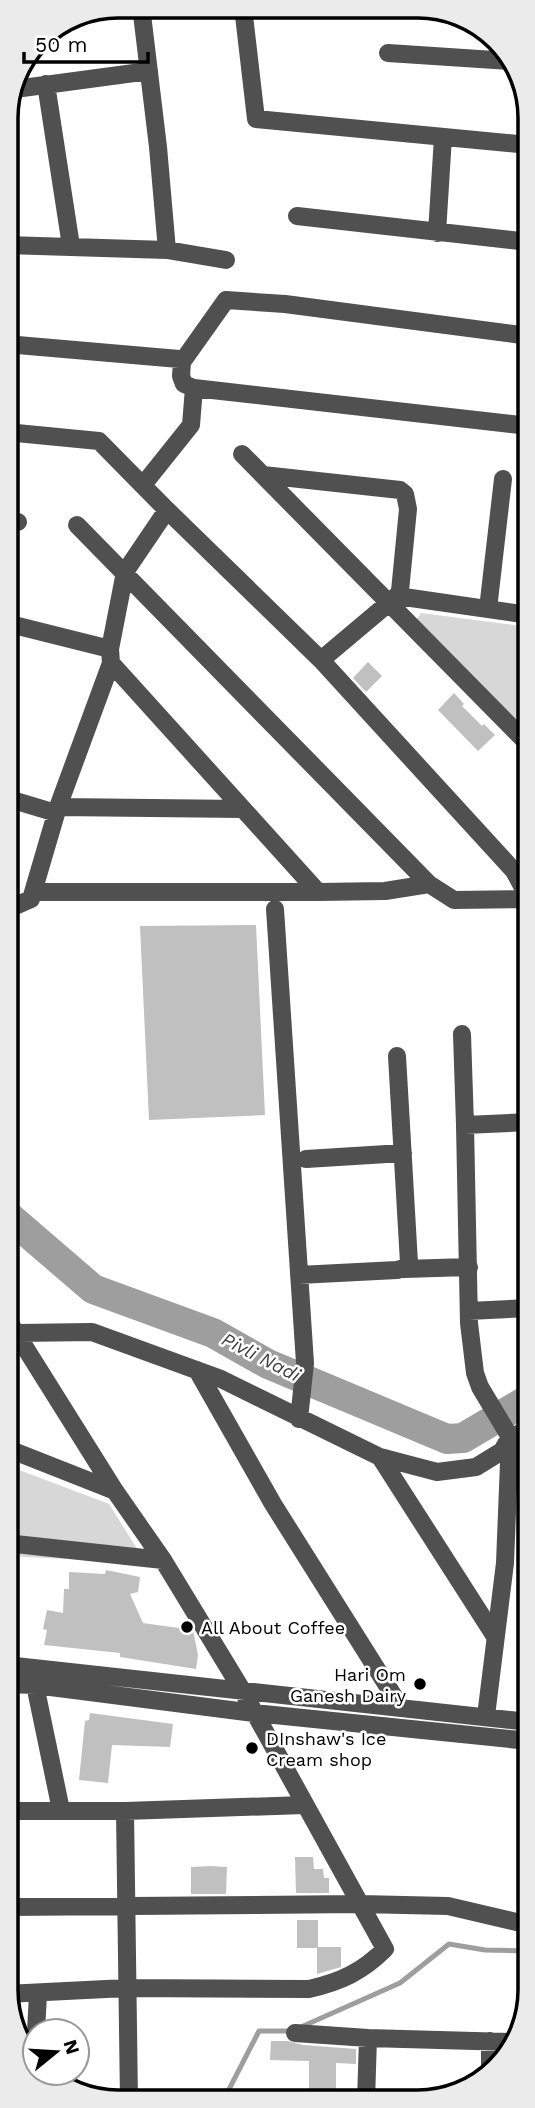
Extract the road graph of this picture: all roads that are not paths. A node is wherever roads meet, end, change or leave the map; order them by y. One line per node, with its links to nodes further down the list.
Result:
1 (142, 17): 5 (street)
2 (244, 17): 8 (street)
3 (388, 53): 4 (street)
4 (500, 60)
5 (149, 71): 6 (street); 15 (street)
6 (47, 84): 7 (street); 14 (street)
7 (23, 88)
8 (443, 136): 9 (street); 11 (street)
9 (518, 144)
10 (297, 216): 11 (street)
11 (437, 233): 12 (street)
12 (518, 241)
13 (18, 245): 14 (street)
14 (71, 246): 15 (street)
15 (167, 250): 16 (street)
16 (226, 260)
17 (518, 334): 19 (street)
18 (18, 345): 19 (street)
19 (182, 362): 20 (street)
20 (194, 388): 21 (street); 26 (street)
21 (518, 425)
22 (18, 433): 26 (street)
23 (242, 454): 24 (street)
24 (263, 475): 30 (street); 30 (street)
25 (503, 479): 31 (street)
26 (144, 485): 27 (street)
27 (167, 510): 29 (street); 35 (street)
28 (77, 525): 29 (street)
29 (125, 572): 34 (street); 41 (street)
30 (394, 600): 31 (street); 35 (street); 36 (street)
31 (488, 610): 32 (street)
32 (518, 614)
33 (18, 626): 34 (street)
34 (111, 656): 38 (street); 39 (street)
35 (321, 660): 40 (street)
36 (518, 733)
37 (18, 800): 39 (street)
38 (243, 809): 39 (street); 42 (street)
39 (57, 810): 43 (street)
40 (518, 879)
41 (429, 884): 42 (street); 44 (street)
42 (318, 891): 43 (street)
43 (34, 892): 45 (street)
44 (518, 899)
45 (18, 906)
46 (275, 909): 55 (street)
47 (462, 1034): 50 (street)
48 (397, 1056): 51 (street)
49 (517, 1123): 50 (street)
50 (465, 1125): 53 (street)
51 (403, 1153): 52 (street); 54 (street)
52 (306, 1159)
53 (469, 1267): 54 (street); 57 (street)
54 (404, 1269): 55 (street)
55 (299, 1275): 61 (street)
56 (517, 1309): 57 (street)
57 (469, 1311): 62 (street)
58 (17, 1325): 60 (street)
59 (17, 1336): 66 (street)
60 (197, 1370): 61 (street); 74 (street)
61 (299, 1419): 65 (street)
62 (507, 1431): 63 (street); 65 (street); 69 (street)
63 (517, 1431)
64 (17, 1452): 66 (street)
65 (380, 1457): 69 (street)
66 (115, 1490): 68 (street)
67 (17, 1545): 68 (street)
68 (163, 1560): 73 (street)
69 (494, 1635): 76 (street)
70 (17, 1666): 73 (street)
71 (17, 1684): 72 (street)
72 (35, 1685): 75 (street); 80 (street)
73 (242, 1690): 74 (street); 75 (street)
74 (400, 1706): 76 (street)
75 (254, 1713): 78 (street); 79 (street)
76 (486, 1716): 77 (street)
77 (517, 1720)
78 (517, 1740)
79 (304, 1805): 82 (street); 83 (street)
80 (61, 1810): 81 (street); 82 (street)
81 (17, 1811)
82 (125, 1811): 84 (street)
83 (360, 1904): 84 (street); 86 (street); 87 (street)
84 (126, 1906): 85 (street); 87 (street)
85 (17, 1908)
86 (517, 1923)
87 (126, 1988): 89 (street); 96 (street)
88 (17, 1994): 89 (street)
89 (38, 1994): 90 (street)
90 (37, 2017)
91 (295, 2033): 92 (street)
92 (368, 2038): 93 (street); 97 (street)
93 (490, 2041): 94 (street); 95 (street)
94 (504, 2042)
95 (490, 2059)
96 (129, 2090)
97 (366, 2090)

